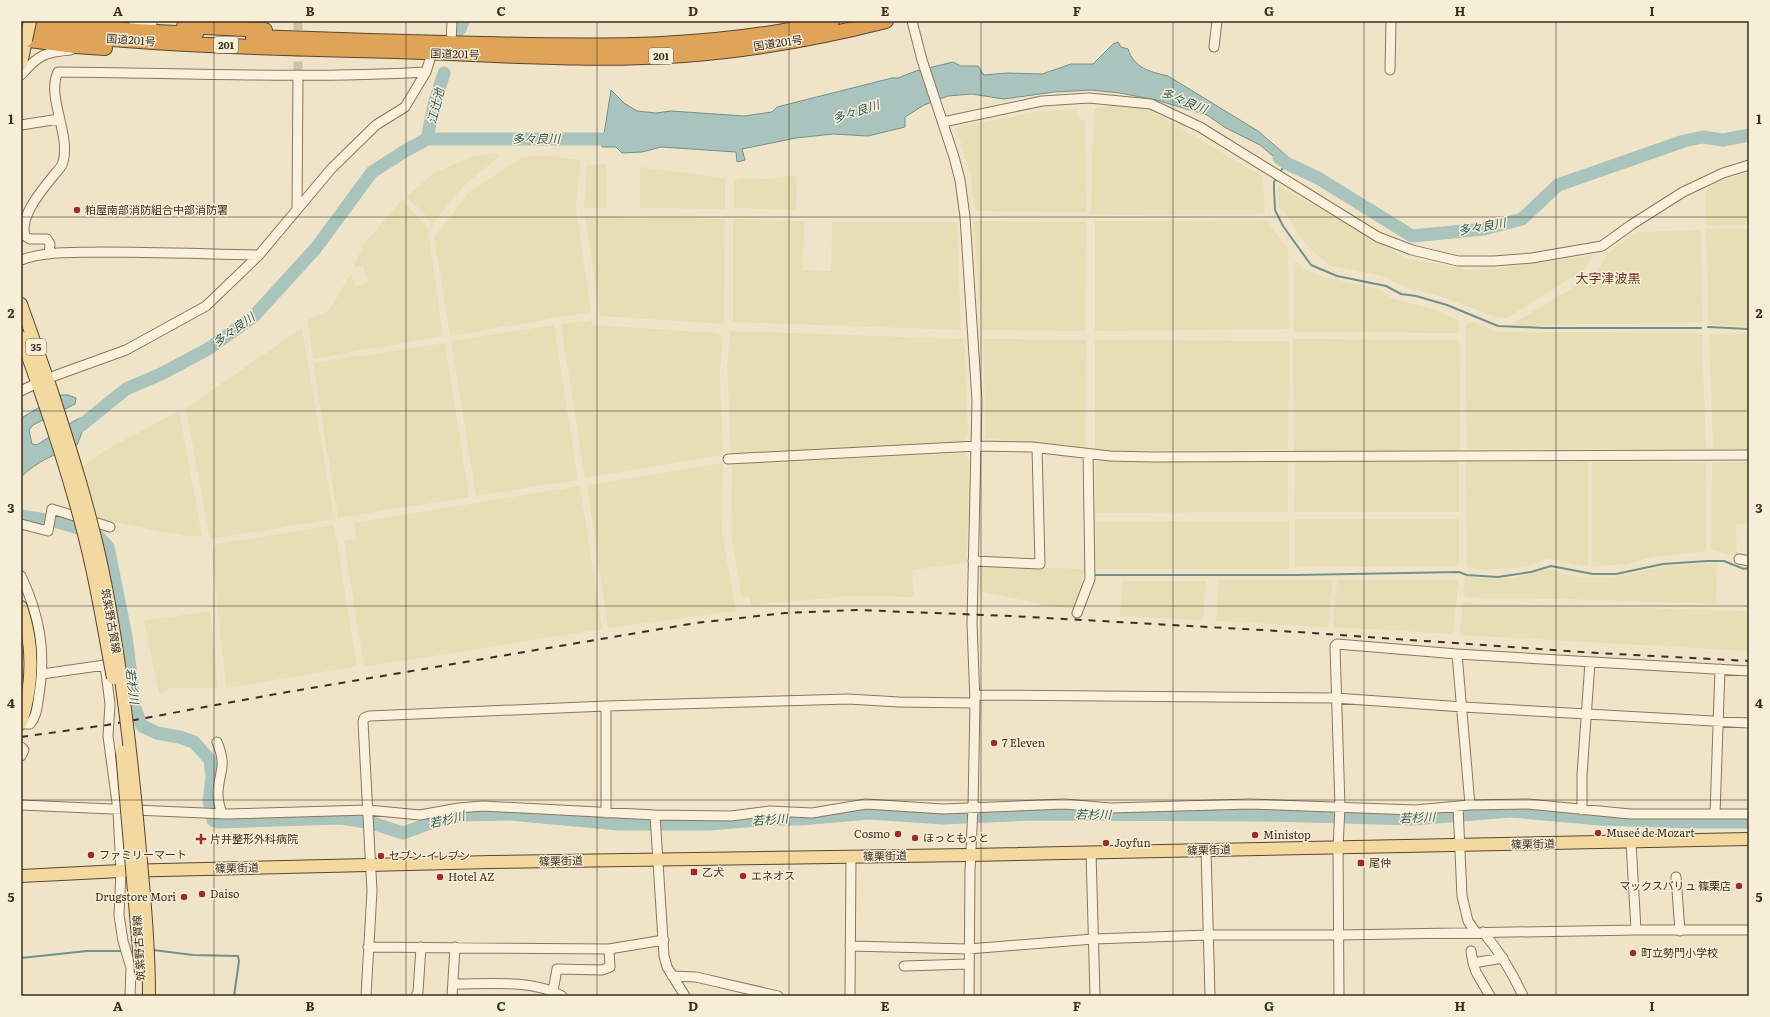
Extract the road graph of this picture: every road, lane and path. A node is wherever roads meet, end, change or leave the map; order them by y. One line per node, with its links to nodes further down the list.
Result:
1 (30, 21): 12 (main road, bridge)
2 (41, 21): 15 (highway, 国道201号 / 201)
3 (126, 21): 11 (highway, 201)
4 (133, 21): 11 (street)
5 (452, 21): 13 (street)
6 (832, 21): 13 (highway, 国道201号 / 201)
7 (886, 21): 17 (highway, 国道201号 / 201)
8 (912, 21): 24 (street)
9 (1217, 21): 16 (street)
10 (1391, 21): 19 (street)
11 (152, 23): 15 (highway, 201)
12 (22, 36): 14 (highway, 201); 15 (highway, 国道201号 / 201); 18 (main road)
13 (451, 43): 15 (highway, 国道201号 / 201)
14 (96, 47): 15 (highway, 201); 21 (street)
15 (401, 47): 17 (highway, 国道201号 / 201)
16 (1214, 47)
17 (432, 53): 20 (street)
18 (21, 64)
19 (1390, 70)
20 (426, 72): 22 (street); 27 (street)
21 (21, 74)
22 (298, 75): 23 (street); 27 (street)
23 (59, 119): 25 (street); 28 (street)
24 (942, 120): 26 (street); 36 (street)
25 (21, 125)
26 (1749, 166)
27 (297, 210): 29 (street)
28 (49, 254): 29 (street); 30 (street)
29 (259, 256): 33 (street)
30 (21, 260)
31 (21, 304): 34 (main road, 筑紫野古賀線 / 35)
32 (21, 337): 34 (main road, 筑紫野古賀線 / 35)
33 (54, 376)
34 (42, 389): 35 (street); 114 (main road, 筑紫野古賀線 / 35, bridge); 115 (main road, 筑紫野古賀線 / 35, bridge)
35 (21, 391)
36 (977, 446): 37 (street); 40 (street); 44 (street)
37 (1037, 448): 38 (street); 44 (street)
38 (1088, 454): 39 (street); 48 (street)
39 (1749, 455)
40 (728, 459)
41 (21, 524): 42 (street)
42 (110, 527)
43 (1739, 559): 45 (street)
44 (973, 561): 55 (street)
45 (1749, 561)
46 (21, 576): 53 (street)
47 (21, 607): 61 (main road)
48 (1077, 613)
49 (1458, 654): 50 (street); 54 (street); 57 (street)
50 (1590, 662): 51 (street); 58 (street)
51 (1720, 669): 52 (street); 59 (street)
52 (1749, 671)
53 (42, 674): 61 (street); 70 (street)
54 (1335, 698): 55 (street); 57 (street); 68 (street)
55 (975, 699): 56 (street); 67 (street)
56 (606, 706): 71 (street); 73 (street)
57 (1463, 707): 58 (street); 66 (street)
58 (1586, 714): 59 (street); 72 (street)
59 (1718, 721): 60 (street); 75 (street)
60 (1749, 723)
61 (21, 724)
62 (217, 742): 74 (street)
63 (21, 747): 64 (street)
64 (21, 756)
65 (21, 805): 70 (street)
66 (1470, 806): 69 (street); 72 (street)
67 (973, 807): 68 (street); 77 (street); 84 (street)
68 (1340, 807): 69 (street); 81 (street)
69 (1458, 807): 80 (street)
70 (118, 810): 74 (street); 88 (street)
71 (368, 810): 73 (street); 74 (street); 87 (street)
72 (1582, 810): 75 (street)
73 (606, 813): 77 (street)
74 (222, 814)
75 (1715, 814): 76 (street)
76 (1749, 814)
77 (655, 816): 86 (street)
78 (1749, 839): 79 (main road, 篠栗街道)
79 (1631, 842): 80 (main road, 篠栗街道); 91 (street)
80 (1460, 846): 81 (main road, 篠栗街道); 94 (street)
81 (1338, 848): 82 (main road, 篠栗街道); 96 (street)
82 (1206, 850): 83 (main road, 篠栗街道); 95 (street)
83 (1091, 852): 84 (main road, 篠栗街道); 97 (street)
84 (970, 855): 85 (main road, 篠栗街道); 104 (street)
85 (852, 856): 86 (main road, 篠栗街道); 99 (street)
86 (659, 860): 87 (main road, 篠栗街道); 98 (street)
87 (372, 865): 88 (main road, 篠栗街道); 100 (street)
88 (121, 871): 89 (main road, 篠栗街道); 113 (street)
89 (21, 876)
90 (1676, 877): 93 (street)
91 (1636, 930): 93 (street); 94 (street)
92 (1749, 930): 93 (street)
93 (1680, 931)
94 (1479, 932): 96 (street); 106 (street)
95 (1209, 935): 96 (street); 97 (street); 125 (street)
96 (1339, 935): 126 (street)
97 (1093, 939): 104 (street); 124 (street)
98 (664, 940): 103 (street); 110 (street)
99 (850, 946): 104 (street); 122 (street)
100 (368, 947): 101 (street); 116 (street)
101 (421, 947): 102 (street); 117 (street)
102 (455, 947): 103 (street); 111 (street)
103 (609, 949): 112 (street)
104 (968, 949): 108 (street)
105 (1471, 951): 107 (street)
106 (1503, 958): 107 (street); 128 (street)
107 (1473, 963): 127 (street)
108 (969, 964): 109 (street); 123 (street)
109 (904, 966)
110 (672, 976): 120 (street); 121 (street)
111 (453, 984): 112 (street); 118 (street)
112 (553, 991): 119 (street)
113 (130, 996)
114 (141, 996)
115 (149, 996)
116 (366, 996)
117 (416, 996)
118 (452, 996)
119 (562, 996)
120 (684, 996)
121 (778, 996)
122 (850, 996)
123 (969, 996)
124 (1095, 996)
125 (1210, 996)
126 (1339, 996)
127 (1490, 996)
128 (1522, 996)

